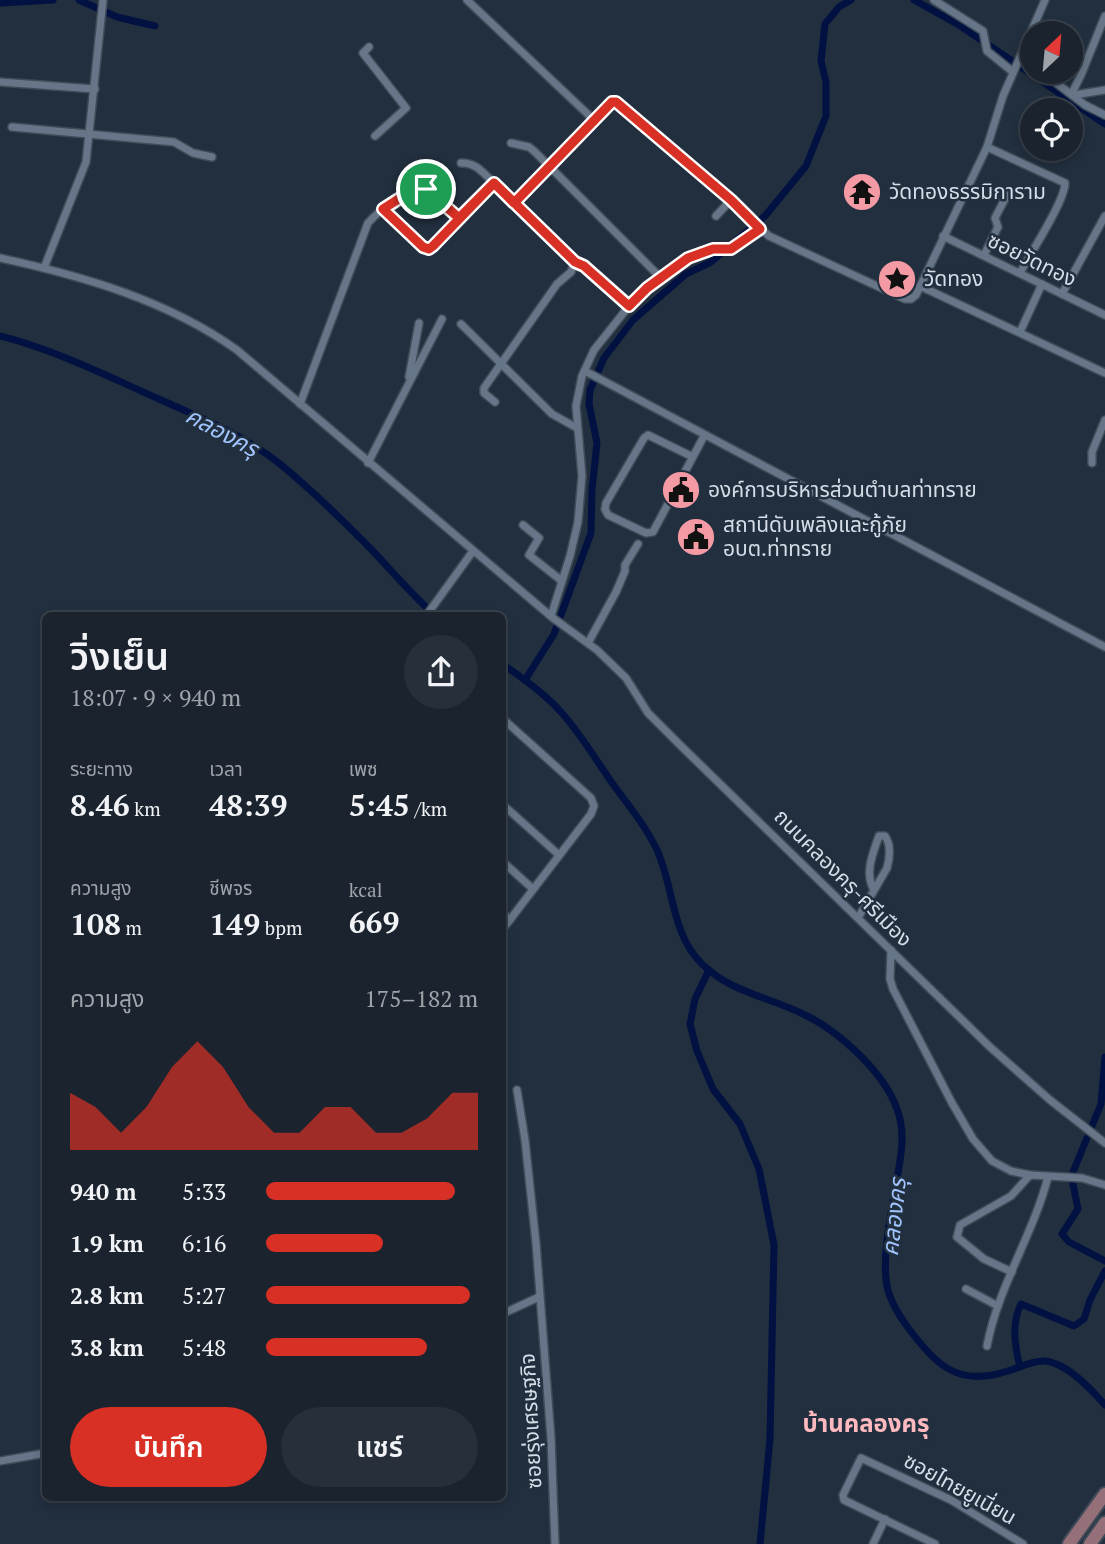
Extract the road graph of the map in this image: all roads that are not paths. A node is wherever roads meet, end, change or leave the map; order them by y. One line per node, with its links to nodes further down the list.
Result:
1 (467, 0): 15 (street)
2 (934, 0): 7 (street)
3 (1045, 0): 7 (street)
4 (103, 4): 11 (street)
5 (1105, 16): 13 (street)
6 (369, 47): 18 (street)
7 (1016, 65): 8 (street); 20 (street)
8 (1020, 65)
9 (0, 82): 11 (street)
10 (1059, 84): 13 (street)
11 (95, 89): 17 (street)
12 (1105, 90): 13 (street)
13 (1073, 94): 14 (street)
14 (1105, 116)
15 (595, 121): 23 (street); 26 (street)
16 (12, 127): 17 (street)
17 (90, 135): 21 (street); 37 (street)
18 (375, 136)
19 (511, 143): 23 (street)
20 (987, 148): 33 (street); 38 (street)
21 (212, 157)
22 (461, 163): 24 (street)
23 (550, 165): 27 (street); 39 (street)
24 (494, 183): 27 (street); 31 (street)
25 (1009, 191): 34 (street)
26 (731, 200): 29 (street); 32 (street)
27 (514, 203): 36 (street)
28 (383, 209): 31 (street); 31 (street); 54 (street)
29 (716, 216)
30 (1105, 216): 42 (street)
31 (459, 218)
32 (756, 226): 39 (street); 41 (street)
33 (943, 236): 34 (street, ซอยวัดทอง); 41 (street)
34 (984, 256): 38 (street, ซอยวัดทอง)
35 (0, 258): 37 (street, ถนนคลองครุ-ศรีเมือง)
36 (575, 262): 43 (street); 49 (street)
37 (44, 268): 54 (street, ถนนคลองครุ-ศรีเมือง)
38 (1020, 273): 40 (street, ซอยวัดทอง)
39 (661, 278): 43 (street)
40 (1042, 284): 42 (street, ซอยวัดทอง); 48 (street)
41 (920, 286): 48 (street)
42 (1062, 294): 44 (street, ซอยวัดทอง)
43 (629, 306): 50 (street)
44 (1105, 316)
45 (442, 319): 52 (street)
46 (419, 323): 52 (street)
47 (461, 324): 49 (street)
48 (1020, 332): 51 (street)
49 (502, 364): 53 (street); 56 (street)
50 (587, 372): 56 (street); 57 (street)
51 (1105, 373)
52 (408, 384): 59 (street)
53 (495, 402)
54 (300, 404): 59 (street, ถนนคลองครุ-ศรีเมือง)
55 (1105, 420): 60 (street)
56 (577, 428): 64 (street)
57 (704, 436): 58 (street); 68 (street)
58 (693, 457): 58 (street)
59 (368, 463): 63 (street, ถนนคลองครุ-ศรีเมือง)
60 (1093, 463)
61 (523, 525): 64 (street)
62 (638, 544): 67 (street)
63 (473, 551): 65 (street); 66 (street, ถนนคลองครุ-ศรีเมือง)
64 (562, 581): 66 (street)
65 (429, 612)
66 (552, 617): 67 (street, ถนนคลองครุ-ศรีเมือง)
67 (588, 643): 76 (street, ถนนคลองครุ-ศรีเมือง)
68 (1105, 648)
69 (506, 722): 71 (street)
70 (506, 808): 71 (street)
71 (559, 856): 73 (street)
72 (506, 865): 73 (street)
73 (533, 889): 77 (street)
74 (874, 890): 74 (street); 76 (street)
75 (506, 916): 77 (street)
76 (858, 918): 79 (street, ถนนคลองครุ-ศรีเมือง)
77 (510, 920): 78 (street)
78 (506, 925)
79 (891, 950): 81 (street, ถนนคลองครุ-ศรีเมือง); 82 (street)
80 (517, 1090): 87 (street, ซอยรุ่งเศรษฐกิจ)
81 (1105, 1143)
82 (1030, 1175): 83 (street); 85 (street)
83 (1048, 1177): 84 (street); 85 (street)
84 (1105, 1185)
85 (1012, 1272): 88 (street)
86 (966, 1289): 88 (street)
87 (539, 1297): 89 (street); 97 (street, ซอยรุ่งเศรษฐกิจ)
88 (998, 1306): 90 (street)
89 (506, 1312)
90 (987, 1346)
91 (42, 1455): 92 (street)
92 (0, 1461)
93 (1105, 1494): 101 (main road)
94 (885, 1519): 96 (street, ซอยไทยยูเนี่ยน); 98 (street); 100 (street, ซอยไทยยูเนี่ยน)
95 (1105, 1523): 102 (main road)
96 (926, 1542): 99 (street, ซอยไทยยูเนี่ยน)
97 (555, 1544)
98 (873, 1544)
99 (935, 1544)
100 (1023, 1544)
101 (1069, 1544)
102 (1090, 1544)

